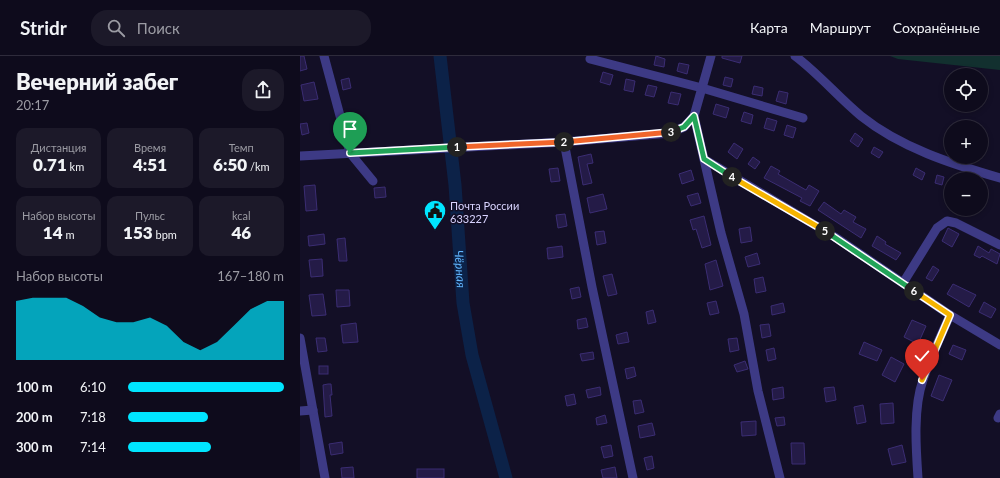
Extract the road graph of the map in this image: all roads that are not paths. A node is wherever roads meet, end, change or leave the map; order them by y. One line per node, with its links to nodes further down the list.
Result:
1 (324, 56): 9 (street)
2 (711, 56): 5 (street)
3 (795, 56): 12 (street)
4 (590, 59): 5 (street)
5 (702, 88): 6 (street); 7 (street)
6 (694, 116): 8 (street); 11 (street)
7 (803, 118)
8 (564, 142): 9 (street); 22 (street)
9 (350, 153): 10 (street); 13 (street)
10 (300, 156)
11 (704, 159): 15 (street); 23 (street)
12 (1000, 178)
13 (373, 181)
14 (1000, 245): 15 (street)
15 (902, 283): 16 (street)
16 (950, 315): 18 (street); 24 (street)
17 (300, 338): 19 (street)
18 (1000, 344)
19 (313, 410): 20 (street); 21 (street)
20 (300, 411)
21 (324, 478)
22 (633, 478)
23 (780, 478)
24 (918, 478)

